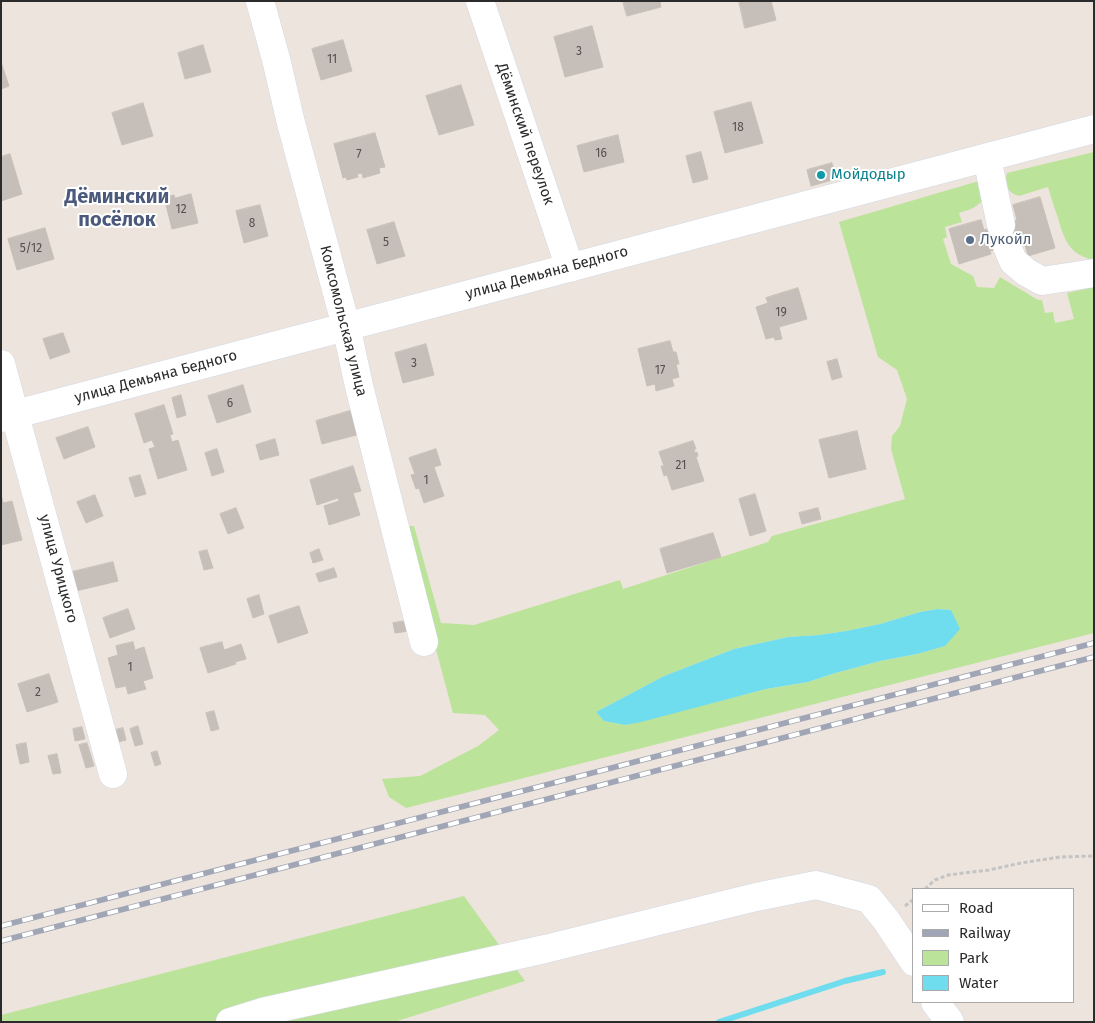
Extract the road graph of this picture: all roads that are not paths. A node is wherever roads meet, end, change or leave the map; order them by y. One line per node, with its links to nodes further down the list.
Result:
1 (260, 1): 7 (street, Комсомольская улица)
2 (480, 1): 5 (street, Дёминский переулок)
3 (1094, 129): 4 (street, улица Демьяна Бедного)
4 (987, 158): 5 (street, улица Демьяна Бедного); 6 (street)
5 (570, 268): 7 (street, улица Демьяна Бедного)
6 (1094, 273)
7 (346, 326): 9 (street, улица Демьяна Бедного); 10 (street, Комсомольская улица)
8 (1, 364): 9 (street, улица Урицкого)
9 (8, 416): 11 (street, улица Урицкого)
10 (424, 642)
11 (113, 774)
12 (912, 959): 14 (street)
13 (936, 1003): 15 (street)
14 (230, 1022)
15 (950, 1022)

